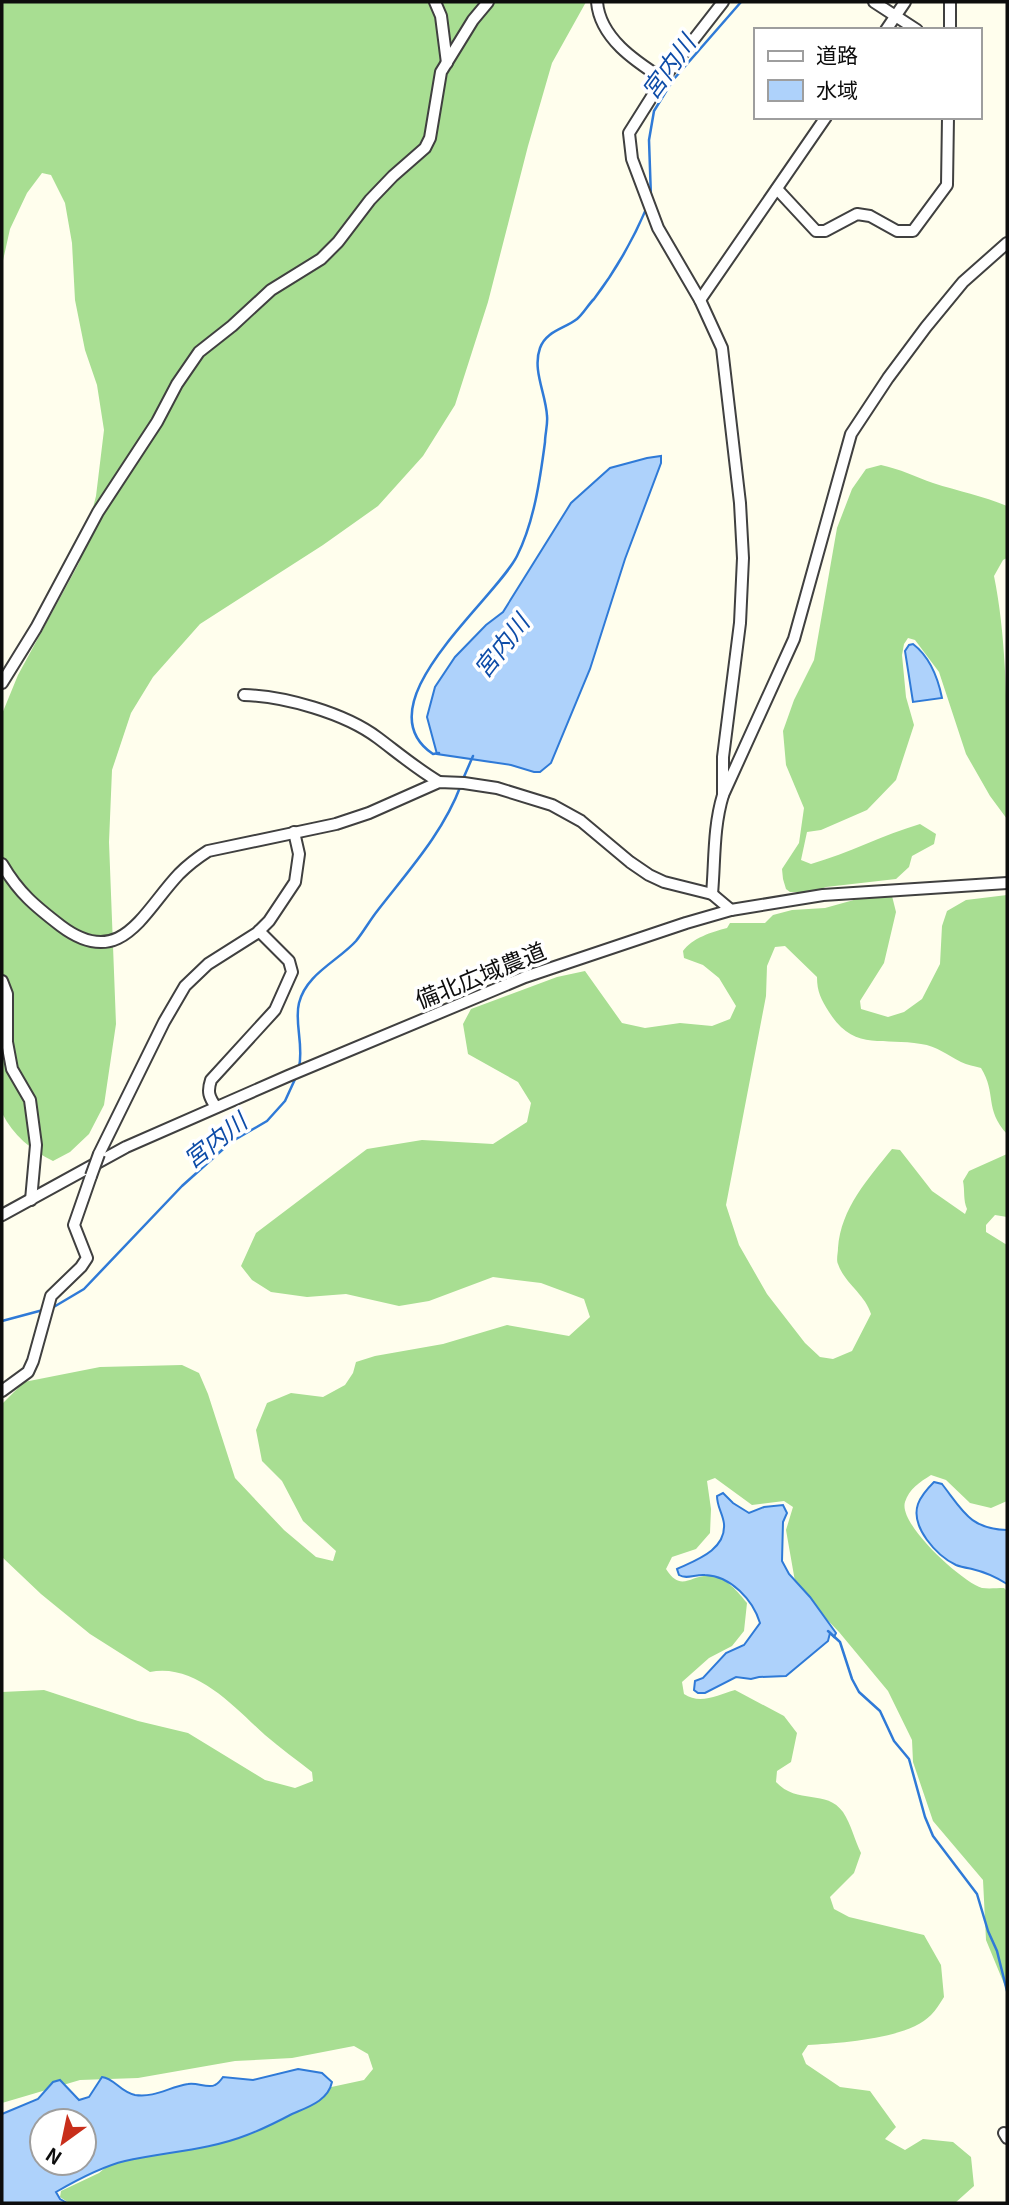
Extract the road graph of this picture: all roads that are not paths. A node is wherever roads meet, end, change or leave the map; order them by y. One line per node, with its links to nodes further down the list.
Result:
1 (435, 2): 12 (street)
2 (488, 2): 12 (street)
3 (597, 2): 13 (street)
4 (723, 2): 13 (street)
5 (874, 2): 8 (street)
6 (905, 2): 8 (street)
7 (950, 2): 11 (street)
8 (895, 16): 9 (street); 10 (street)
9 (888, 28)
10 (914, 28)
11 (950, 28)
12 (447, 63): 19 (street)
13 (663, 79): 18 (street)
14 (825, 119): 16 (street)
15 (948, 119): 16 (street)
16 (778, 189): 18 (street)
17 (1007, 243): 22 (street)
18 (700, 300): 22 (street)
19 (2, 683)
20 (244, 695): 21 (street)
21 (439, 782): 23 (street); 26 (street)
22 (723, 795): 26 (street)
23 (295, 832): 24 (street); 28 (street)
24 (2, 864)
25 (1007, 883): 27 (street, 備北広域農道)
26 (712, 894): 27 (street)
27 (731, 910): 30 (street, 備北広域農道)
28 (259, 931): 30 (street); 33 (street, bridge)
29 (2, 982): 31 (street)
30 (216, 1107): 31 (street, 備北広域農道)
31 (31, 1200): 32 (street, 備北広域農道)
32 (2, 1215)
33 (2, 1391)

